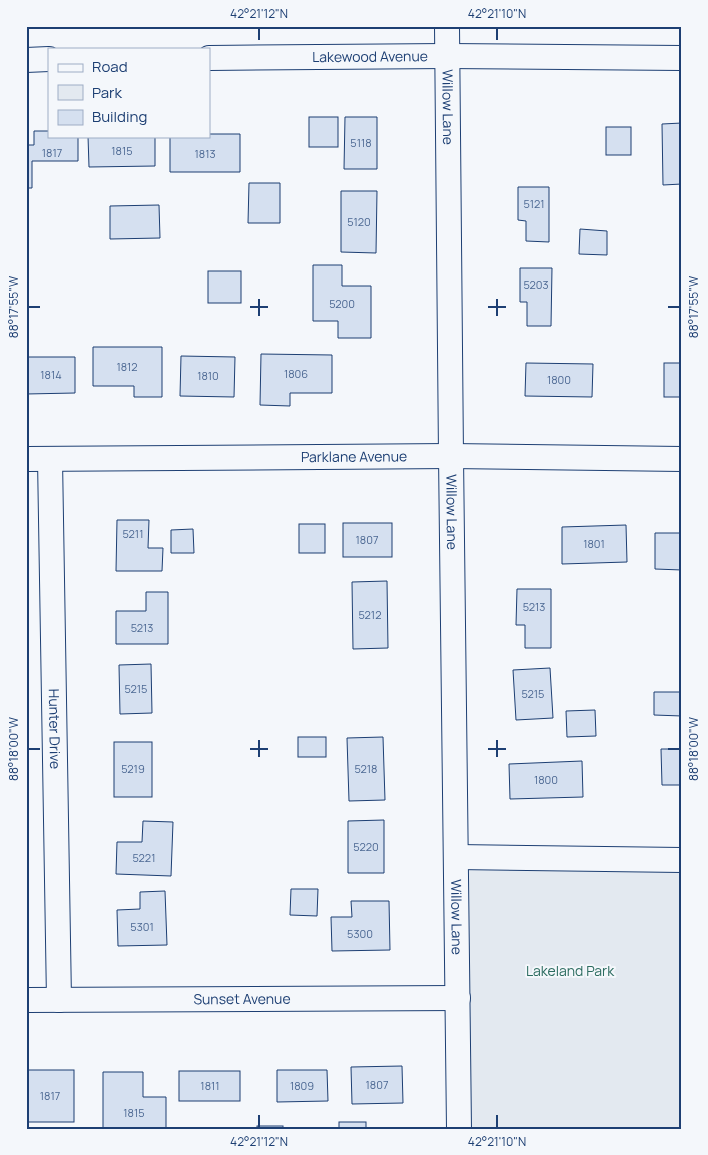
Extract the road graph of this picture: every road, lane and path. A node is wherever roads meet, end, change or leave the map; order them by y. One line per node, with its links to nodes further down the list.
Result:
1 (447, 26): 2 (street, Willow Lane)
2 (447, 56): 3 (street, Lakewood Avenue); 4 (street, Lakewood Avenue); 7 (street, Willow Lane)
3 (210, 58)
4 (682, 58)
5 (26, 60): 6 (street)
6 (48, 60)
7 (451, 456): 9 (street, Parklane Avenue); 10 (street, Parklane Avenue); 11 (street, Willow Lane)
8 (26, 459): 9 (street, Parklane Avenue)
9 (50, 459): 15 (street, Hunter Drive)
10 (682, 459)
11 (457, 857): 12 (street); 13 (street, Willow Lane)
12 (682, 860)
13 (458, 998): 15 (street, Sunset Avenue); 16 (street, Willow Lane)
14 (26, 1000): 15 (street, Sunset Avenue)
15 (59, 1000)
16 (459, 1129)

